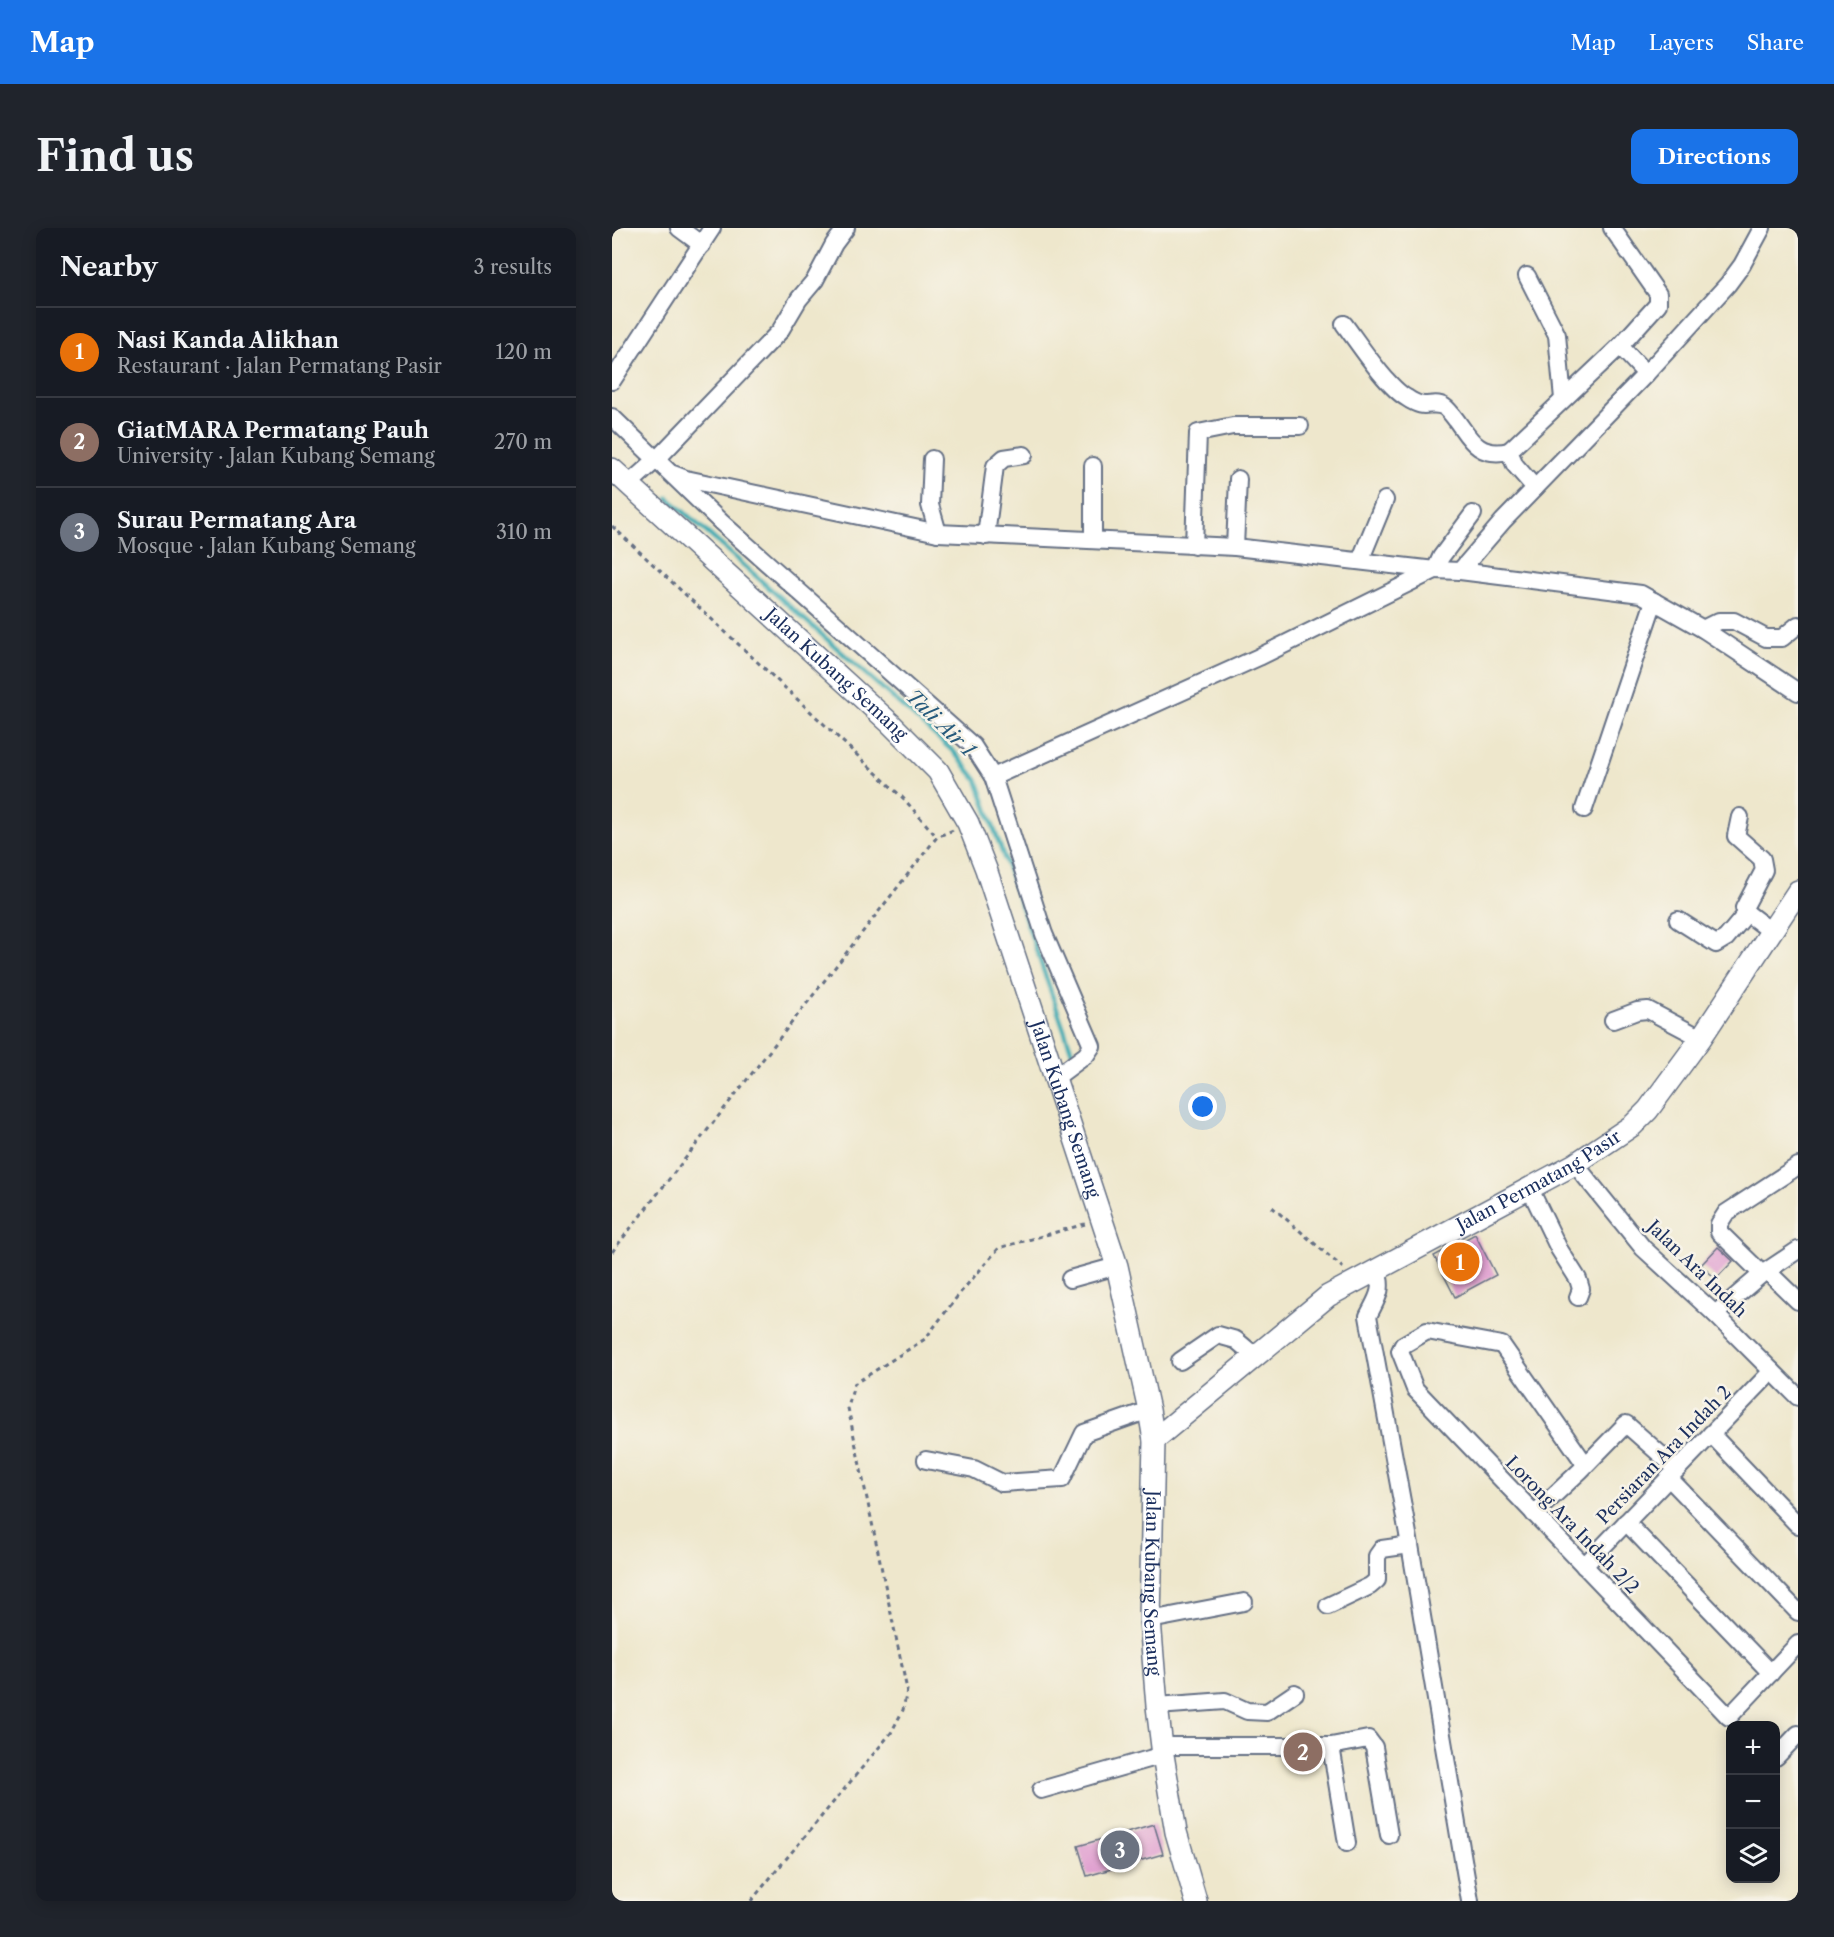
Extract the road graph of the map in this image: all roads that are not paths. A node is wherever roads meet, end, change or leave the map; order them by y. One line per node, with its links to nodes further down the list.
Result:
1 (679, 228): 6 (street)
2 (712, 228): 6 (street)
3 (846, 228): 17 (street)
4 (1612, 228): 9 (street)
5 (1756, 230): 10 (street)
6 (702, 245): 11 (street)
7 (1527, 276): 12 (street)
8 (1344, 324): 15 (street)
9 (1620, 346): 10 (street); 12 (street)
10 (1646, 374): 24 (street)
11 (614, 375)
12 (1563, 399): 15 (street)
13 (612, 417): 17 (street)
14 (1300, 426): 30 (street)
15 (1509, 451): 24 (street)
16 (1024, 455): 28 (street)
17 (657, 459): 21 (street); 23 (street)
18 (933, 459): 27 (street)
19 (1093, 466): 29 (street)
20 (612, 469): 23 (main road, Jalan Kubang Semang)
21 (673, 474): 27 (street); 39 (street)
22 (1238, 479): 31 (street)
23 (629, 484): 48 (main road, Jalan Kubang Semang)
24 (1535, 489): 34 (street)
25 (1385, 500): 32 (street)
26 (1473, 514): 33 (street)
27 (938, 533): 28 (street)
28 (986, 536): 29 (street)
29 (1093, 540): 30 (street)
30 (1194, 546): 31 (street)
31 (1235, 547): 32 (street)
32 (1360, 561): 33 (street)
33 (1436, 570): 34 (street); 39 (street)
34 (1460, 571): 35 (street)
35 (1654, 601): 37 (street); 40 (street)
36 (1798, 625): 37 (street)
37 (1703, 629): 38 (street)
38 (1798, 692)
39 (993, 777): 48 (street)
40 (1584, 809)
41 (1740, 817): 43 (street)
42 (1798, 891): 45 (main road, Jalan Permatang Pasir)
43 (1747, 913): 44 (street); 45 (street)
44 (1678, 920)
45 (1772, 932): 47 (main road, Jalan Permatang Pasir)
46 (1613, 1020): 47 (street)
47 (1701, 1038): 49 (main road, Jalan Permatang Pasir)
48 (1055, 1078): 53 (main road, Jalan Kubang Semang)
49 (1575, 1164): 51 (main road, Jalan Permatang Pasir); 59 (street, Jalan Ara Indah)
50 (1798, 1166): 54 (street)
51 (1530, 1189): 55 (main road, Jalan Permatang Pasir); 57 (street)
52 (1798, 1250): 54 (street)
53 (1117, 1266): 56 (street); 64 (main road, Jalan Kubang Semang)
54 (1764, 1273): 58 (street); 59 (street)
55 (1367, 1275): 60 (main road, Jalan Permatang Pasir); 73 (street)
56 (1071, 1279)
57 (1578, 1297)
58 (1798, 1301)
59 (1715, 1314): 62 (street, Jalan Ara Indah)
60 (1255, 1356): 61 (street); 66 (main road, Jalan Permatang Pasir)
61 (1180, 1361)
62 (1773, 1371): 63 (street, Jalan Ara Indah); 65 (street, Persiaran Ara Indah 2)
63 (1798, 1396)
64 (1149, 1410): 66 (main road, Jalan Kubang Semang); 67 (street)
65 (1711, 1434): 69 (street, Persiaran Ara Indah 2); 72 (street)
66 (1154, 1440): 78 (main road, Jalan Kubang Semang)
67 (926, 1461)
68 (1585, 1464): 69 (street); 70 (street); 70 (street, Lorong Ara Indah 2/2)
69 (1673, 1474): 71 (street, Persiaran Ara Indah 2); 77 (street)
70 (1534, 1514): 74 (street, Lorong Ara Indah 2/2)
71 (1626, 1522): 74 (street, Persiaran Ara Indah 2); 80 (street)
72 (1798, 1525)
73 (1410, 1545): 76 (street); 91 (street)
74 (1584, 1566): 80 (street, Lorong Ara Indah 2/2)
75 (1244, 1602): 78 (street)
76 (1328, 1606)
77 (1798, 1612)
78 (1150, 1620): 82 (main road, Jalan Kubang Semang)
79 (1798, 1644): 80 (street)
80 (1771, 1673)
81 (1295, 1693): 82 (street)
82 (1157, 1706): 85 (main road, Jalan Kubang Semang)
83 (1798, 1734): 86 (street)
84 (1331, 1746): 85 (street); 88 (street); 89 (street)
85 (1162, 1750): 87 (street); 90 (main road, Jalan Kubang Semang)
86 (1780, 1754)
87 (1041, 1790)
88 (1389, 1835)
89 (1347, 1843)
90 (1194, 1900)
91 (1470, 1901)

